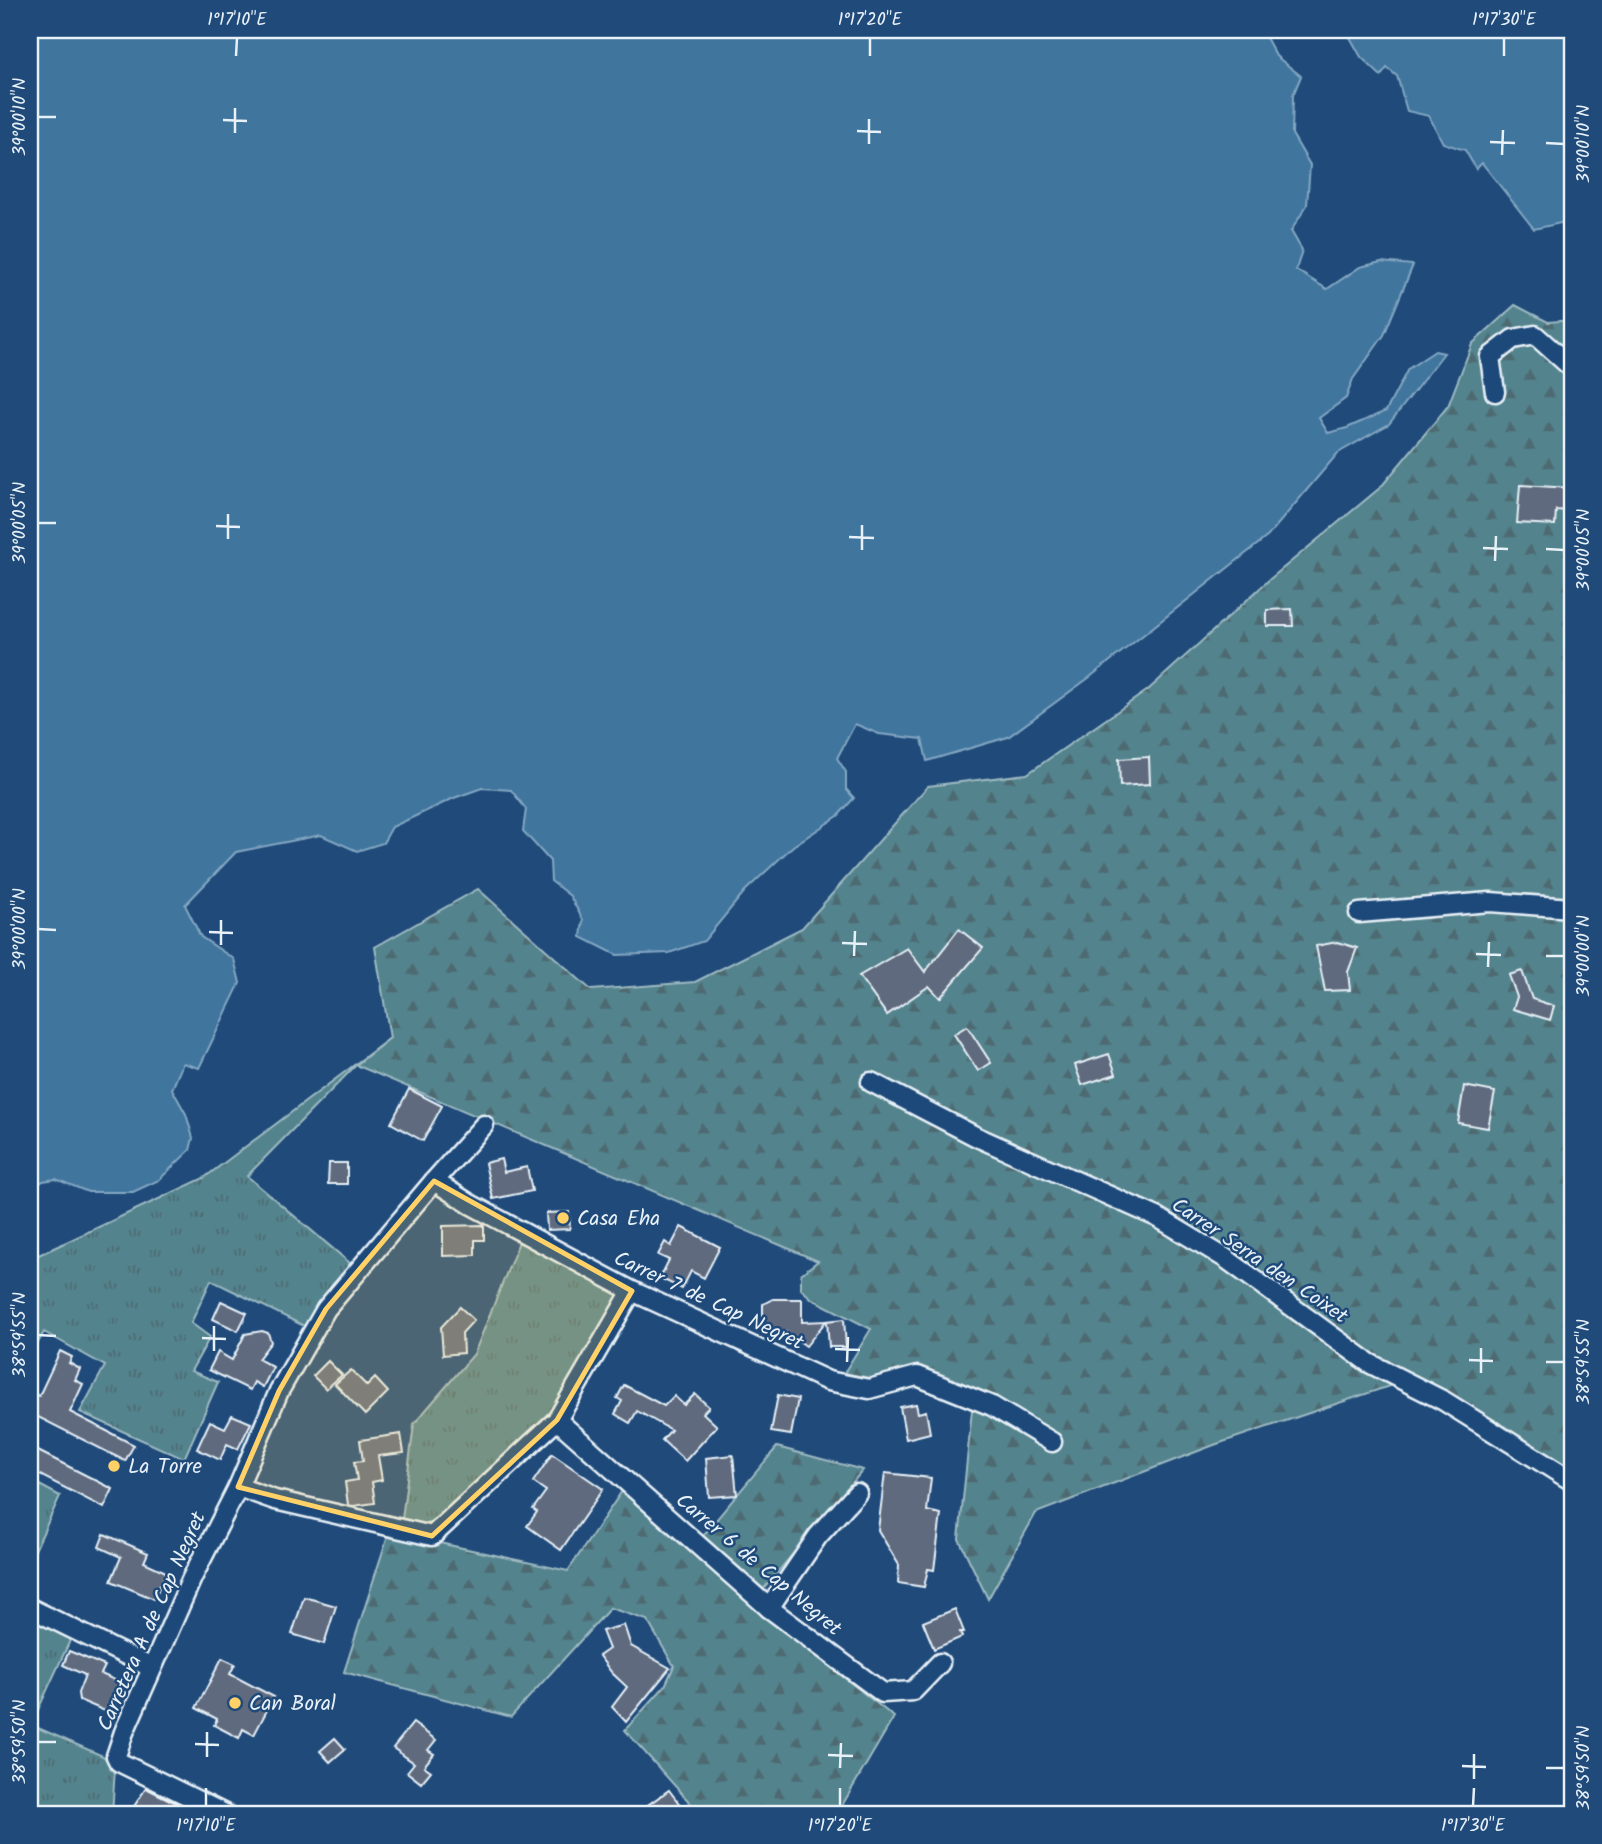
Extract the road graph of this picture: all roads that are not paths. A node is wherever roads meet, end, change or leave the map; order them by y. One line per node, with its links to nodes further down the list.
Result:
1 (1572, 368): 2 (street)
2 (1496, 392)
3 (1572, 908): 4 (street)
4 (1359, 913)
5 (870, 1082): 11 (street, Carrer Serra den Coixet)
6 (484, 1125): 7 (street, Carretera A de Cap Negret)
7 (434, 1181): 8 (street, Carrer 7 de Cap Negret); 12 (street, Carretera A de Cap Negret)
8 (632, 1290): 9 (street); 10 (street, Carrer 7 de Cap Negret)
9 (557, 1420): 12 (street); 15 (street, Carrer 6 de Cap Negret)
10 (1052, 1442)
11 (1572, 1481)
12 (238, 1487): 17 (street, Carretera A de Cap Negret)
13 (857, 1493): 15 (street)
14 (30, 1608): 17 (street)
15 (769, 1608): 16 (street, Carrer 6 de Cap Negret)
16 (940, 1663)
17 (152, 1668): 18 (street, Carretera A de Cap Negret)
18 (225, 1814)

